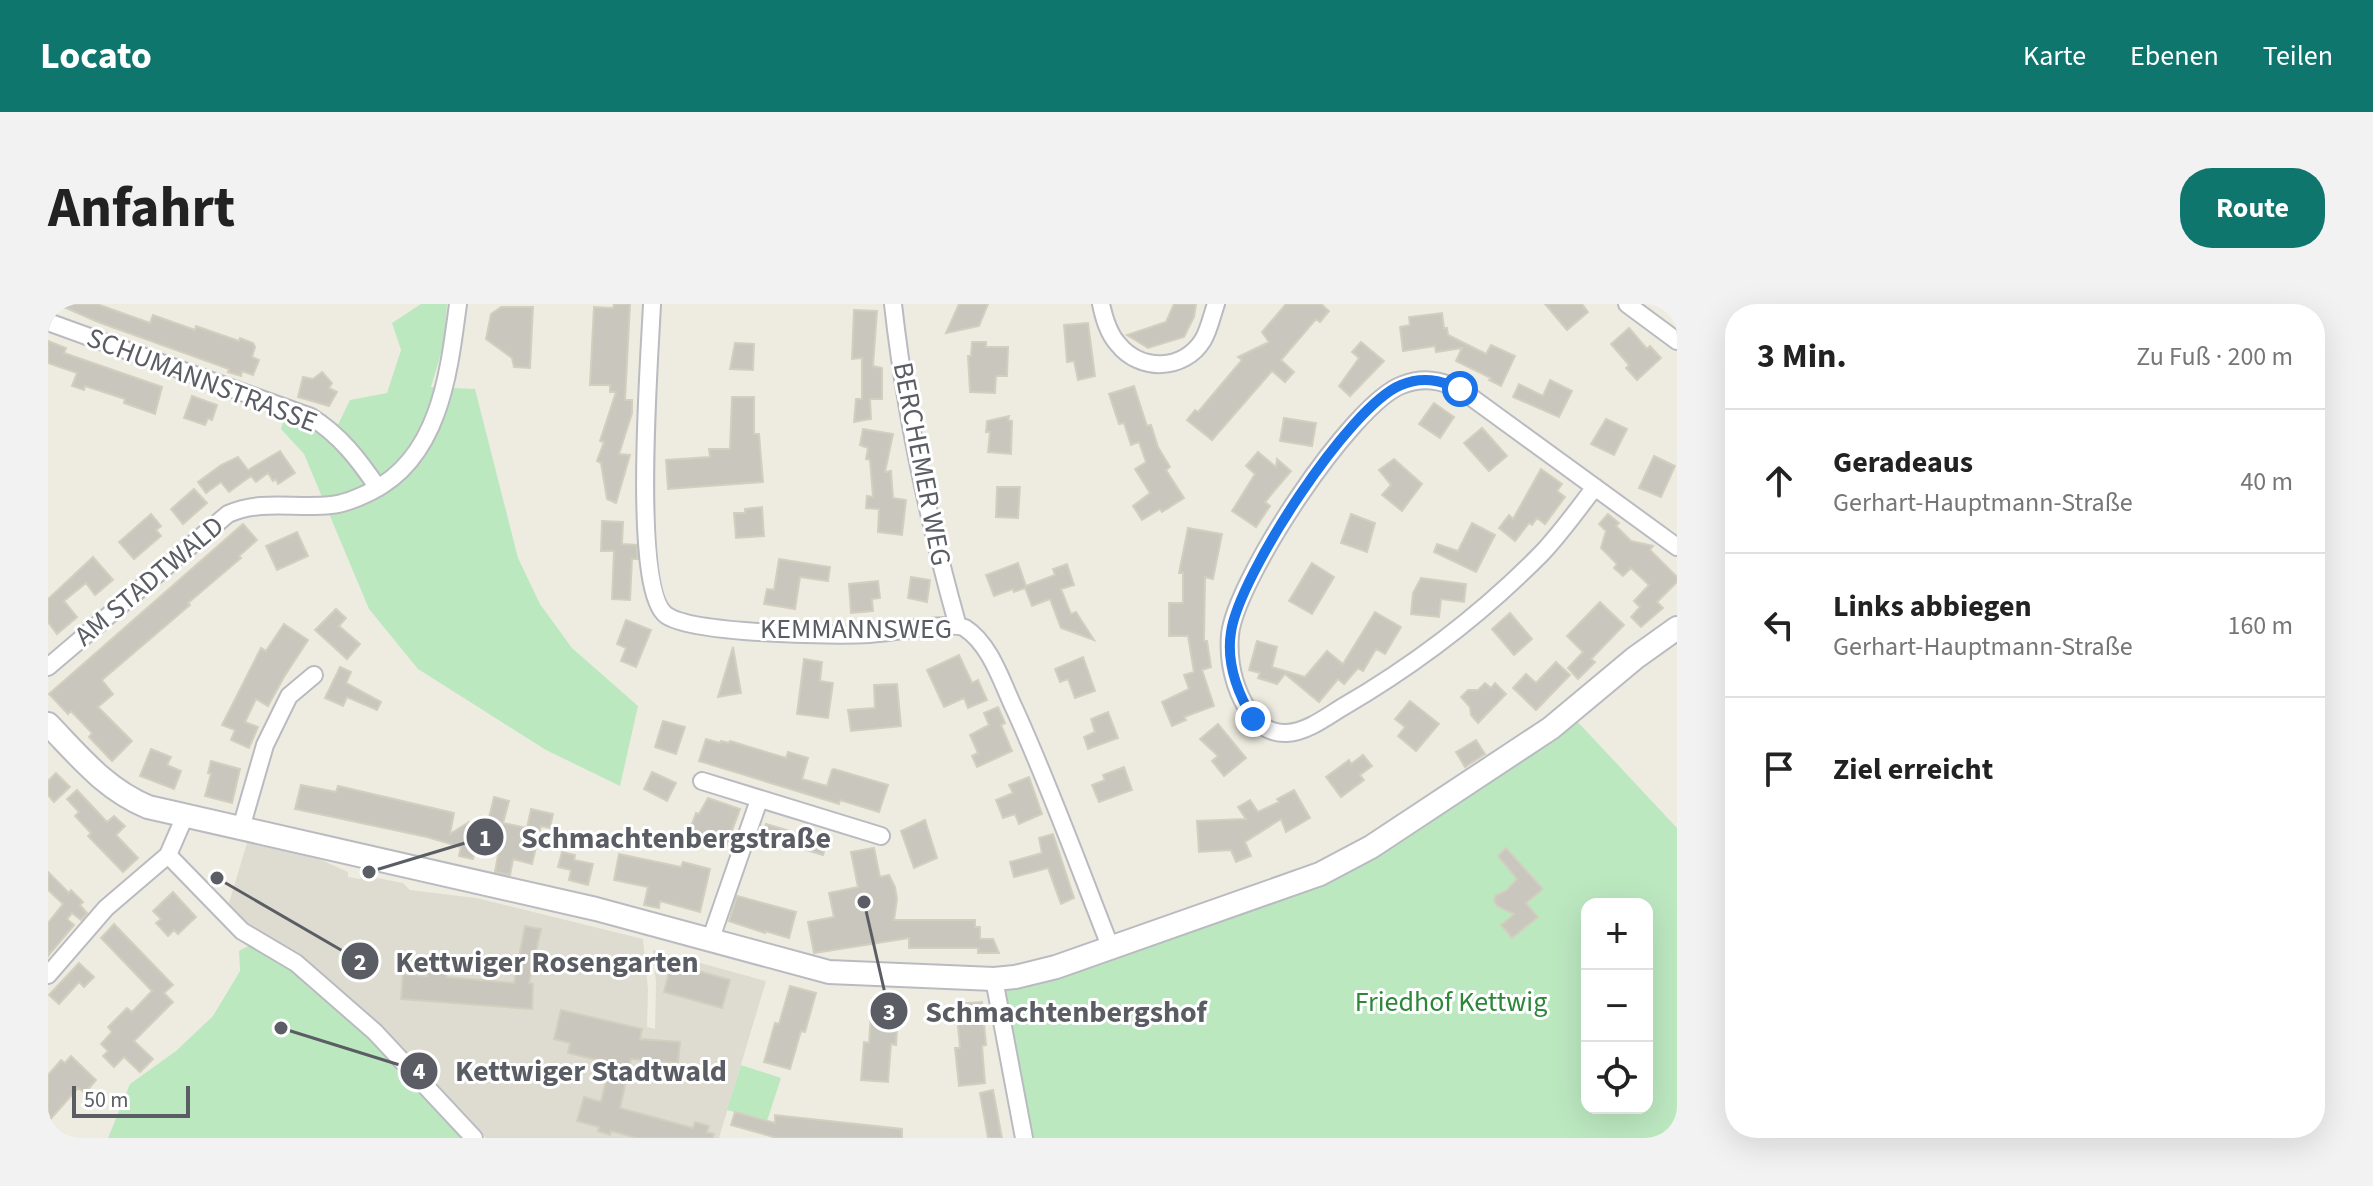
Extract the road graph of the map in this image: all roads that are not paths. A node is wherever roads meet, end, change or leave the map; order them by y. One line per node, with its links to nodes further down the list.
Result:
1 (458, 304): 10 (street, AM STADTWALD)
2 (652, 304): 12 (street, KEMMANNSWEG)
3 (893, 304): 12 (street, BERCHEMER WEG)
4 (1101, 304): 5 (street)
5 (1216, 304)
6 (1627, 304): 8 (street)
7 (48, 322): 10 (street, SCHUMANNSTRASSE)
8 (1677, 341)
9 (1595, 487): 9 (street); 11 (street)
10 (378, 488): 14 (street, AM STADTWALD)
11 (1677, 547)
12 (957, 623): 24 (street, KEMMANNSWEG)
13 (1677, 628): 24 (street)
14 (48, 667)
15 (314, 675): 20 (street)
16 (48, 724): 19 (street)
17 (702, 781): 18 (street)
18 (759, 800): 21 (street); 23 (street)
19 (185, 816): 20 (street); 22 (street)
20 (241, 828): 23 (street)
21 (881, 836)
22 (168, 855): 25 (street); 27 (street)
23 (710, 941): 26 (street)
24 (1110, 946): 26 (street)
25 (48, 975)
26 (994, 979): 28 (street)
27 (474, 1138)
28 (1024, 1138)

